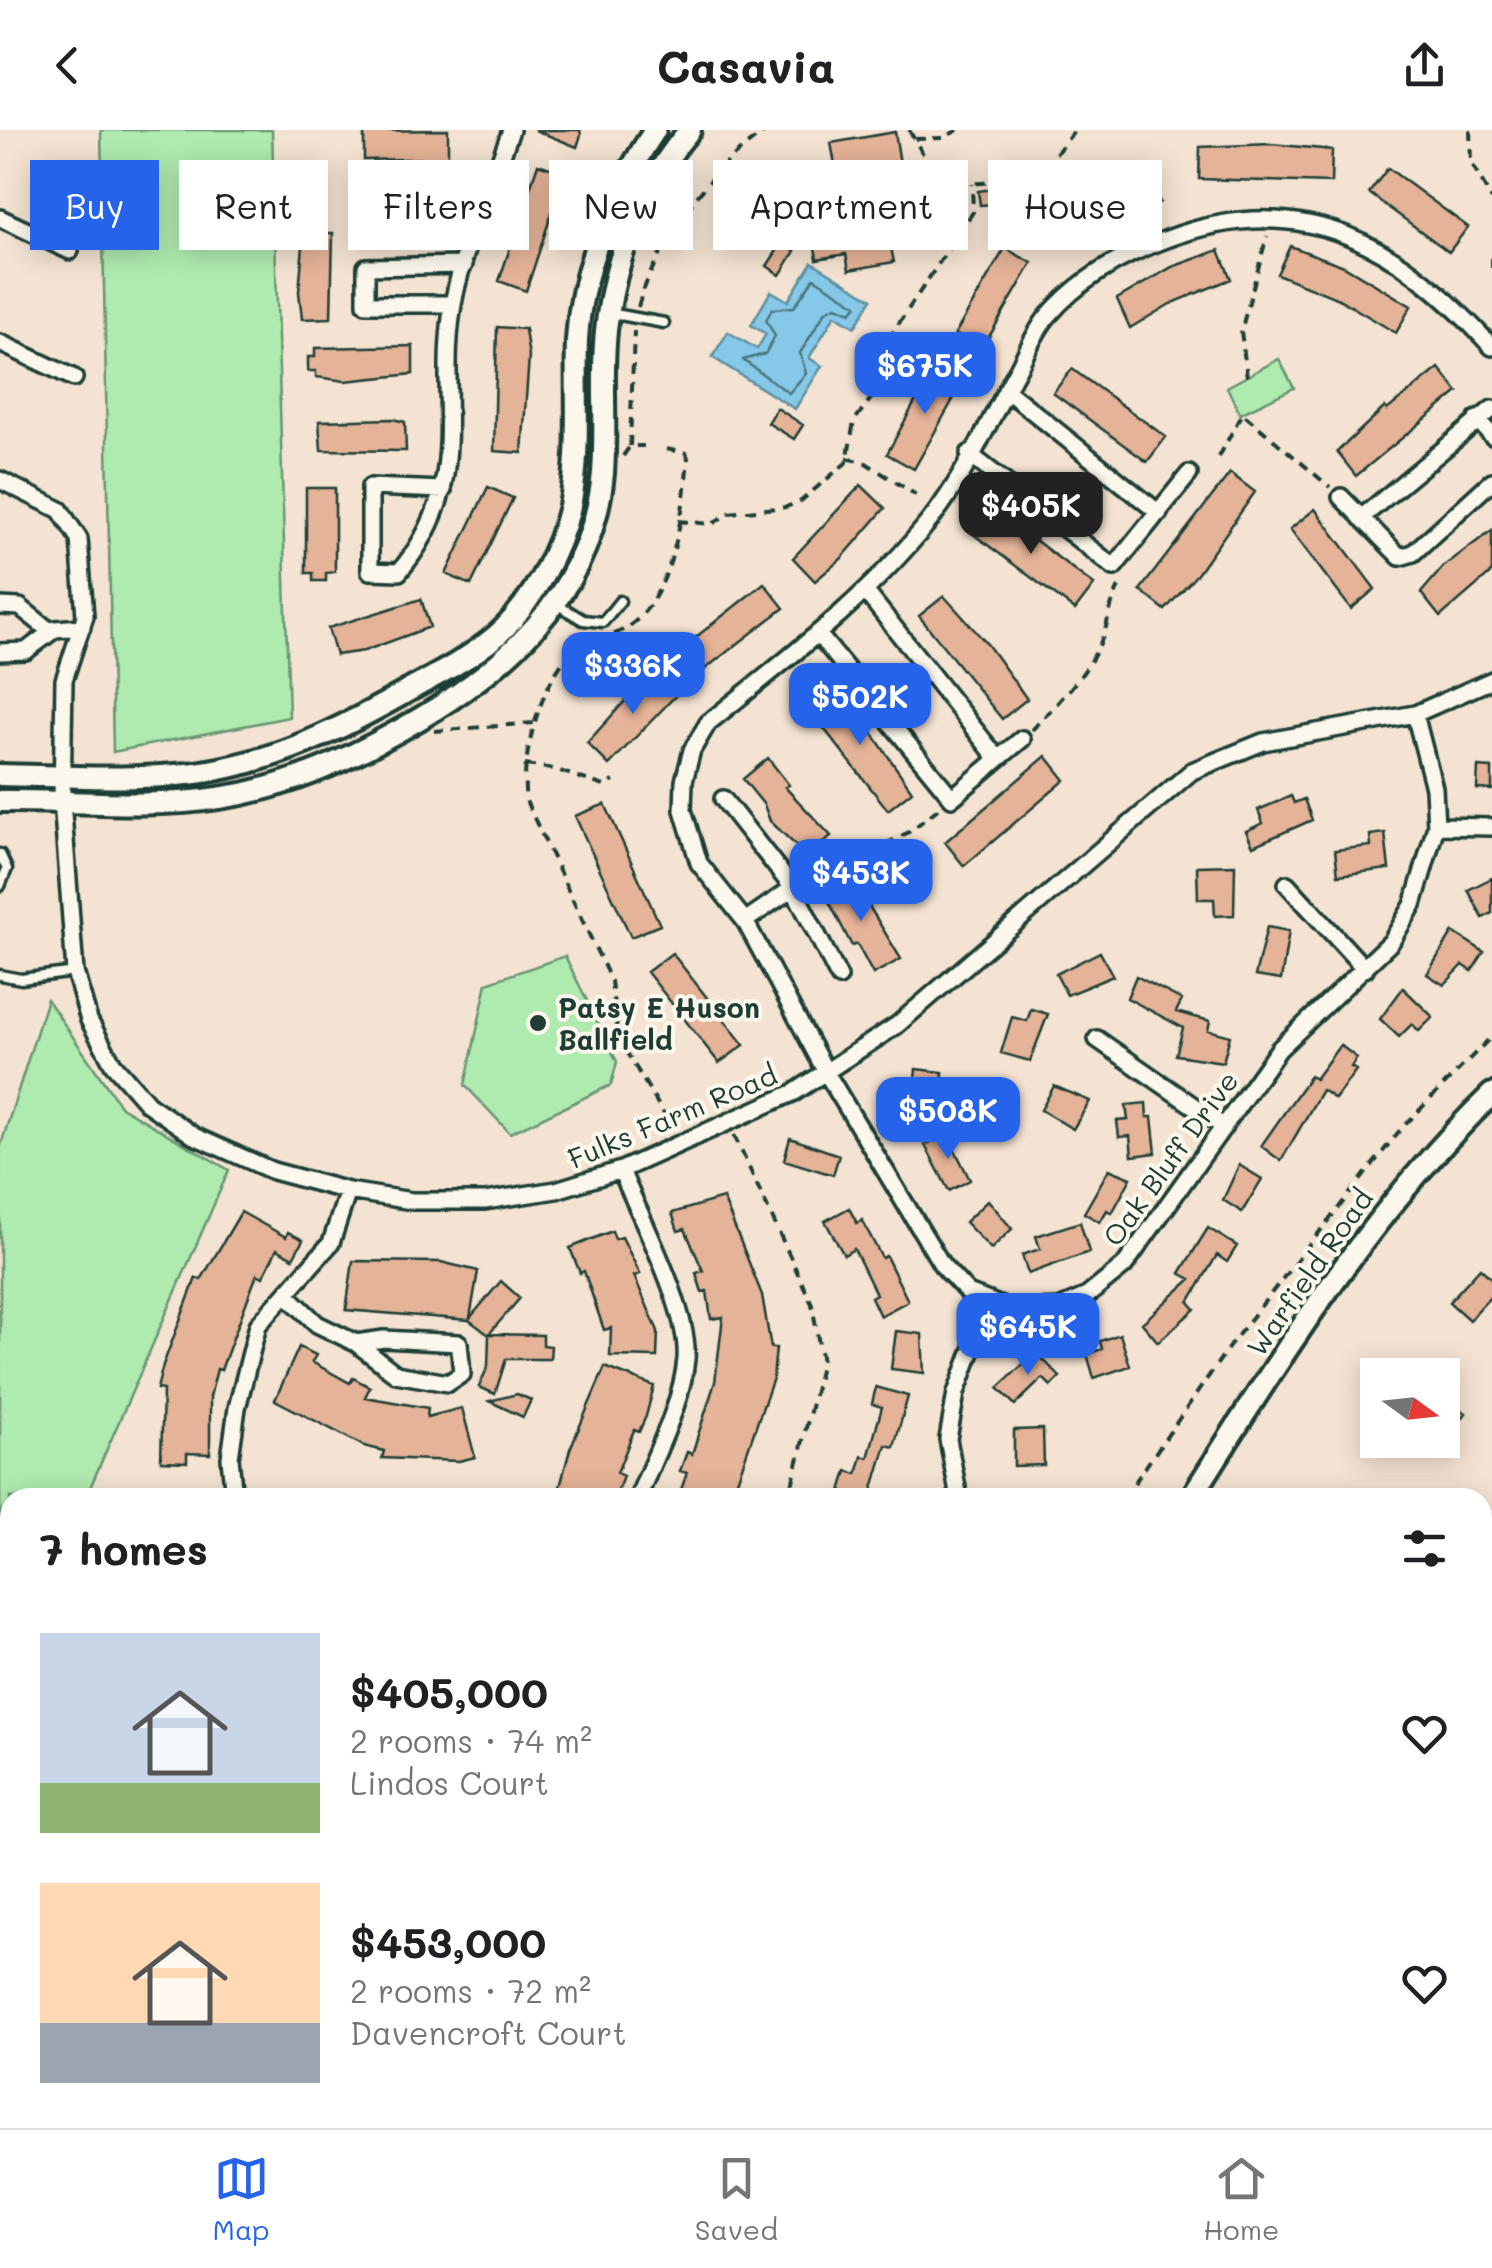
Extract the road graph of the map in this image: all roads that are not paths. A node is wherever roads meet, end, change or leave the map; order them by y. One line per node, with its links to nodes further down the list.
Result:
1 (511, 130): 6 (street)
2 (655, 130): 38 (street)
3 (690, 130): 8 (street)
4 (0, 218): 5 (street)
5 (70, 251)
6 (464, 265): 7 (street); 7 (street)
7 (453, 304): 21 (street)
8 (609, 312): 9 (lane); 27 (street)
9 (664, 323)
10 (0, 343): 12 (street)
11 (1492, 347): 13 (street, Oak Bluff Drive)
12 (74, 378)
13 (1006, 390): 17 (street, Oak Bluff Drive); 23 (street)
14 (1492, 409): 15 (street)
15 (1477, 419): 16 (street); 24 (street)
16 (1492, 436)
17 (970, 454): 23 (street); 25 (street, Oak Bluff Drive)
18 (1189, 474): 23 (street)
19 (0, 480): 29 (street, Fulks Farm Road)
20 (1492, 481): 24 (street)
21 (443, 490): 21 (street)
22 (1342, 497): 24 (street)
23 (1159, 513)
24 (1361, 518)
25 (866, 592): 31 (street, Oak Bluff Drive); 36 (street)
26 (620, 601): 27 (lane)
27 (555, 603): 40 (street)
28 (0, 606): 30 (street)
29 (82, 627): 30 (street); 38 (street, Fulks Farm Road)
30 (50, 631): 32 (street)
31 (818, 634): 36 (street); 48 (street, Oak Bluff Drive)
32 (0, 652)
33 (1492, 680): 34 (street, Fulks Farm Road)
34 (1415, 714): 42 (street, Oak Bluff Drive); 54 (street, Fulks Farm Road)
35 (1022, 739): 36 (street)
36 (998, 759)
37 (0, 776): 38 (street)
38 (62, 776): 40 (street, Fulks Farm Road)
39 (723, 799): 47 (street)
40 (62, 800): 41 (street); 50 (street, Fulks Farm Road)
41 (0, 801)
42 (1436, 826): 43 (street); 49 (street, Oak Bluff Drive)
43 (1492, 827)
44 (0, 854): 46 (lane)
45 (1287, 884): 49 (street)
46 (0, 886)
47 (793, 888): 48 (street); 52 (street)
48 (745, 922): 54 (street, Oak Bluff Drive)
49 (1365, 969): 56 (street, Oak Bluff Drive)
50 (75, 972): 51 (lane); 58 (street, Fulks Farm Road)
51 (0, 975)
52 (839, 977)
53 (1097, 1039): 56 (street)
54 (827, 1074): 57 (street, Fulks Farm Road); 60 (street, Oak Bluff Drive)
55 (1492, 1094): 65 (street, Warfield Road)
56 (1224, 1127): 60 (street, Oak Bluff Drive)
57 (621, 1170): 58 (street, Fulks Farm Road); 63 (street)
58 (348, 1191): 59 (street)
59 (288, 1296): 61 (street); 62 (street)
60 (990, 1301): 64 (street)
61 (356, 1342): 61 (street)
62 (233, 1488)
63 (642, 1488)
64 (958, 1488)
65 (1197, 1488)

